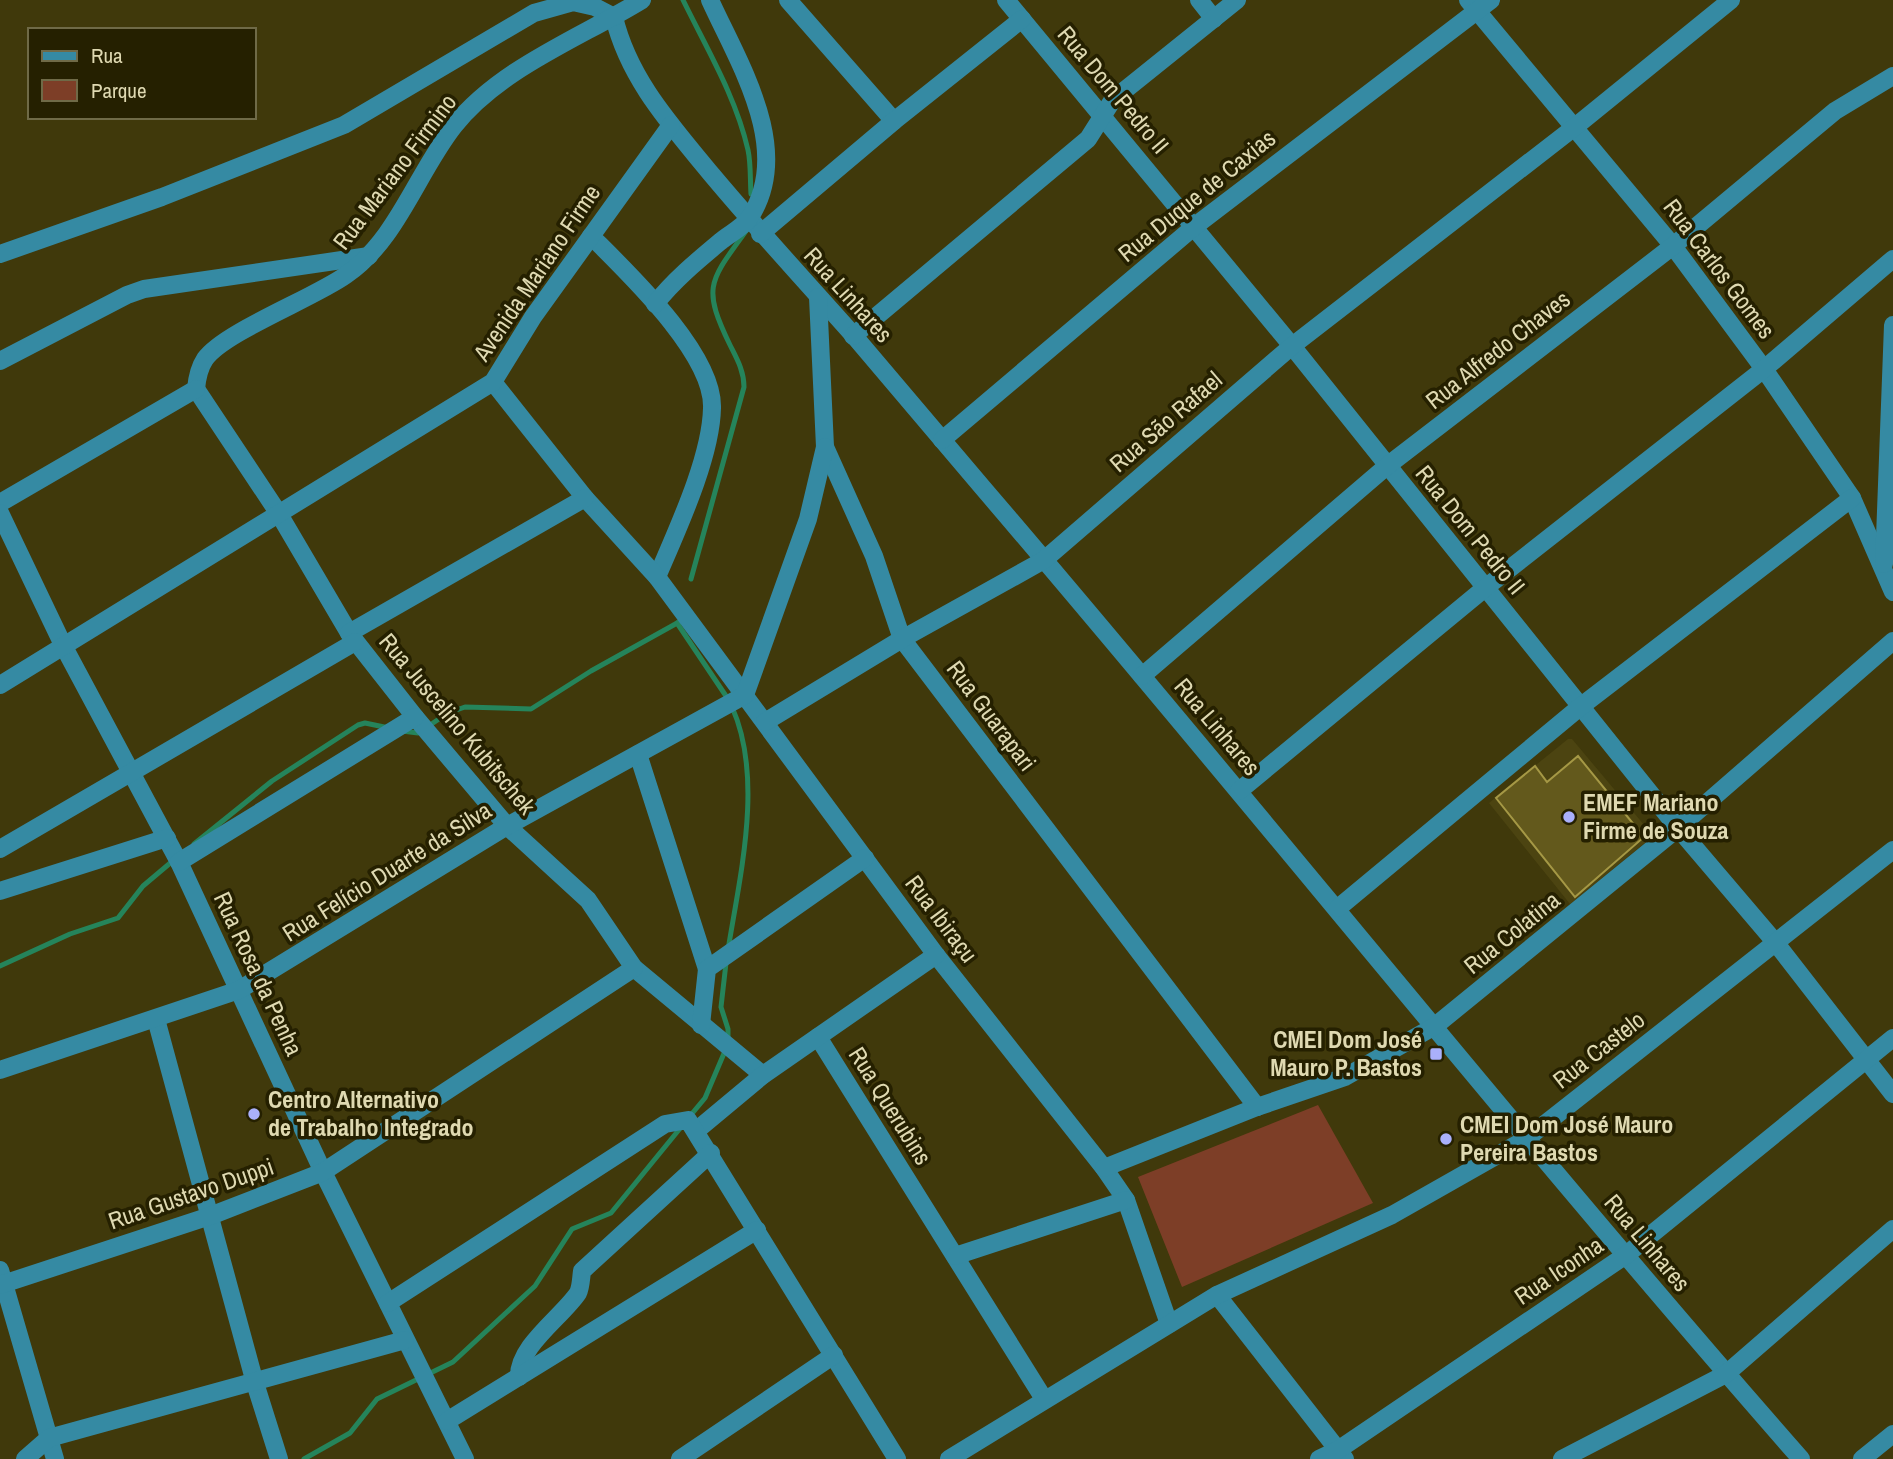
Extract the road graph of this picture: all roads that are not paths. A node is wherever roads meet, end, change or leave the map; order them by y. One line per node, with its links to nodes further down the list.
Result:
1 (642, 0): 10 (street, Rua Mariano Firmino)
2 (709, 0): 18 (street)
3 (788, 0): 15 (street)
4 (1006, 0): 11 (street, Rua Dom Pedro II)
5 (1199, 0): 12 (street)
6 (1237, 0): 12 (street)
7 (1491, 0): 9 (street, Rua Duque de Caxias)
8 (1731, 0): 17 (street, Rua São Rafael)
9 (1472, 6): 17 (street, Rua Carlos Gomes); 19 (street, Rua Duque de Caxias)
10 (614, 17): 16 (street, Rua Linhares); 23 (street); 24 (street, Rua Mariano Firmino)
11 (1022, 19): 14 (street, Rua Dom Pedro II); 15 (street)
12 (1213, 19): 14 (street)
13 (1893, 76): 22 (street, Rua Alfredo Chaves)
14 (1102, 116): 19 (street, Rua Dom Pedro II); 29 (street)
15 (894, 121): 20 (street)
16 (671, 125): 18 (street, Rua Linhares); 21 (street, Avenida Mariano Firme)
17 (1576, 126): 22 (street, Rua Carlos Gomes); 30 (street, Rua São Rafael)
18 (749, 219): 20 (street, Rua Linhares); 27 (street)
19 (1195, 226): 30 (street, Rua Dom Pedro II); 36 (street, Rua Duque de Caxias)
20 (760, 234): 26 (street, Rua Linhares)
21 (591, 236): 27 (street); 34 (street, Avenida Mariano Firme)
22 (1673, 246): 33 (street, Rua Carlos Gomes); 38 (street, Rua Alfredo Chaves)
23 (0, 254)
24 (370, 255): 32 (street); 35 (street, Rua Mariano Firmino)
25 (1893, 259): 33 (street)
26 (818, 297): 29 (street, Rua Linhares); 37 (street, Rua Guarapari)
27 (655, 304): 46 (street)
28 (1893, 325): 31 (street)
29 (853, 336): 36 (street, Rua Linhares)
30 (1292, 346): 38 (street, Rua Dom Pedro II); 44 (street, Rua São Rafael)
31 (1892, 355): 45 (street)
32 (0, 361)
33 (1764, 369): 40 (street, Rua Carlos Gomes); 47 (street)
34 (493, 382): 39 (street, Rua Ibiraçu); 43 (street, Avenida Mariano Firme)
35 (196, 389): 41 (street); 43 (street, Rua Juscelino Kubitschek)
36 (942, 440): 44 (street, Rua Linhares)
37 (825, 447): 50 (street, Rua Guarapari); 55 (street)
38 (1387, 466): 47 (street, Rua Dom Pedro II); 53 (street, Rua Alfredo Chaves)
39 (585, 498): 46 (street, Rua Ibiraçu); 49 (street)
40 (1852, 498): 45 (street, Rua Carlos Gomes); 56 (street)
41 (0, 503)
42 (0, 513): 52 (street, Rua Rosa da Penha)
43 (279, 514): 49 (street, Rua Juscelino Kubitschek); 52 (street)
44 (1044, 559): 50 (street, Rua São Rafael); 53 (street, Rua Linhares)
45 (1884, 568): 48 (street, Rua Carlos Gomes)
46 (657, 576): 55 (street, Rua Ibiraçu)
47 (1485, 588): 56 (street, Rua Dom Pedro II); 61 (street)
48 (1893, 592)
49 (352, 637): 57 (street, Rua Juscelino Kubitschek); 60 (street)
50 (902, 639): 58 (street, Rua São Rafael); 85 (street, Rua Guarapari)
51 (1893, 641): 63 (street, Rua Colatina)
52 (64, 647): 54 (street); 60 (street, Rua Rosa da Penha)
53 (1142, 676): 61 (street, Rua Linhares)
54 (0, 685)
55 (745, 695): 58 (street, Rua Ibiraçu); 59 (street, Rua Felício Duarte da Silva)
56 (1580, 707): 63 (street, Rua Dom Pedro II); 70 (street)
57 (415, 717): 62 (street, Rua Juscelino Kubitschek); 68 (street)
58 (765, 722): 67 (street, Rua Ibiraçu)
59 (638, 754): 62 (street, Rua Felício Duarte da Silva); 74 (street)
60 (131, 771): 64 (street, Rua Rosa da Penha); 65 (street)
61 (1240, 792): 70 (street, Rua Linhares)
62 (507, 826): 73 (street, Rua Juscelino Kubitschek); 75 (street, Rua Felício Duarte da Silva)
63 (1678, 828): 71 (street, Rua Dom Pedro II); 78 (street, Rua Colatina)
64 (167, 838): 68 (street, Rua Rosa da Penha); 69 (street)
65 (0, 849)
66 (1893, 850): 71 (street, Rua Castelo)
67 (865, 858): 72 (street, Rua Ibiraçu); 74 (street)
68 (179, 862): 75 (street, Rua Rosa da Penha)
69 (0, 891)
70 (1338, 908): 78 (street, Rua Linhares)
71 (1776, 942): 81 (street, Rua Dom Pedro II); 87 (street, Rua Castelo)
72 (936, 955): 79 (street); 89 (street, Rua Ibiraçu)
73 (634, 968): 77 (street); 90 (street, Rua Gustavo Duppi)
74 (708, 969): 77 (street)
75 (239, 990): 76 (street, Rua Felício Duarte da Silva); 90 (street, Rua Rosa da Penha)
76 (156, 1019): 82 (street, Rua Felício Duarte da Silva); 92 (street)
77 (701, 1025): 83 (street)
78 (1435, 1026): 85 (street, Rua Colatina); 87 (street, Rua Linhares)
79 (818, 1037): 83 (street, Rua Querubins); 96 (street, Rua Querubins)
80 (1893, 1038): 81 (street, Rua Iconha)
81 (1865, 1058): 84 (street, Rua Dom Pedro II); 95 (street, Rua Iconha)
82 (0, 1070)
83 (763, 1075): 86 (street, Rua Querubins)
84 (1893, 1094)
85 (1257, 1107): 89 (street, Rua Colatina)
86 (693, 1125): 88 (street); 99 (street)
87 (1526, 1139): 95 (street, Rua Linhares); 98 (street, Rua Castelo)
88 (711, 1153): 94 (street); 104 (street)
89 (1104, 1168): 91 (street, Rua Ibiraçu)
90 (323, 1172): 92 (street, Rua Gustavo Duppi); 99 (street, Rua Rosa da Penha)
91 (1126, 1200): 96 (street); 100 (street, Rua Ibiraçu)
92 (210, 1216): 97 (street, Rua Gustavo Duppi); 105 (street)
93 (1893, 1229): 103 (street)
94 (757, 1230): 102 (street); 104 (street)
95 (1626, 1255): 103 (street, Rua Linhares); 110 (street, Rua Iconha)
96 (955, 1256): 106 (street, Rua Querubins)
97 (1, 1279): 109 (street)
98 (1217, 1295): 100 (street, Rua Castelo); 110 (street)
99 (388, 1303): 101 (street, Rua Rosa da Penha)
100 (1168, 1324): 106 (street, Rua Castelo)
101 (405, 1340): 105 (street); 107 (street, Rua Rosa da Penha)
102 (834, 1355): 115 (street); 116 (street)
103 (1726, 1374): 119 (street); 120 (street, Rua Linhares)
104 (519, 1377): 107 (street)
105 (255, 1383): 109 (street); 113 (street)
106 (1044, 1399): 117 (street, Rua Castelo)
107 (447, 1421): 114 (street, Rua Rosa da Penha)
108 (1893, 1434): 121 (street)
109 (50, 1438): 111 (street); 112 (street)
110 (1341, 1454): 118 (street, Rua Iconha)
111 (25, 1459)
112 (55, 1459)
113 (279, 1459)
114 (465, 1459)
115 (680, 1459)
116 (897, 1459)
117 (949, 1459)
118 (1319, 1459)
119 (1562, 1459)
120 (1801, 1459)
121 (1862, 1459)

